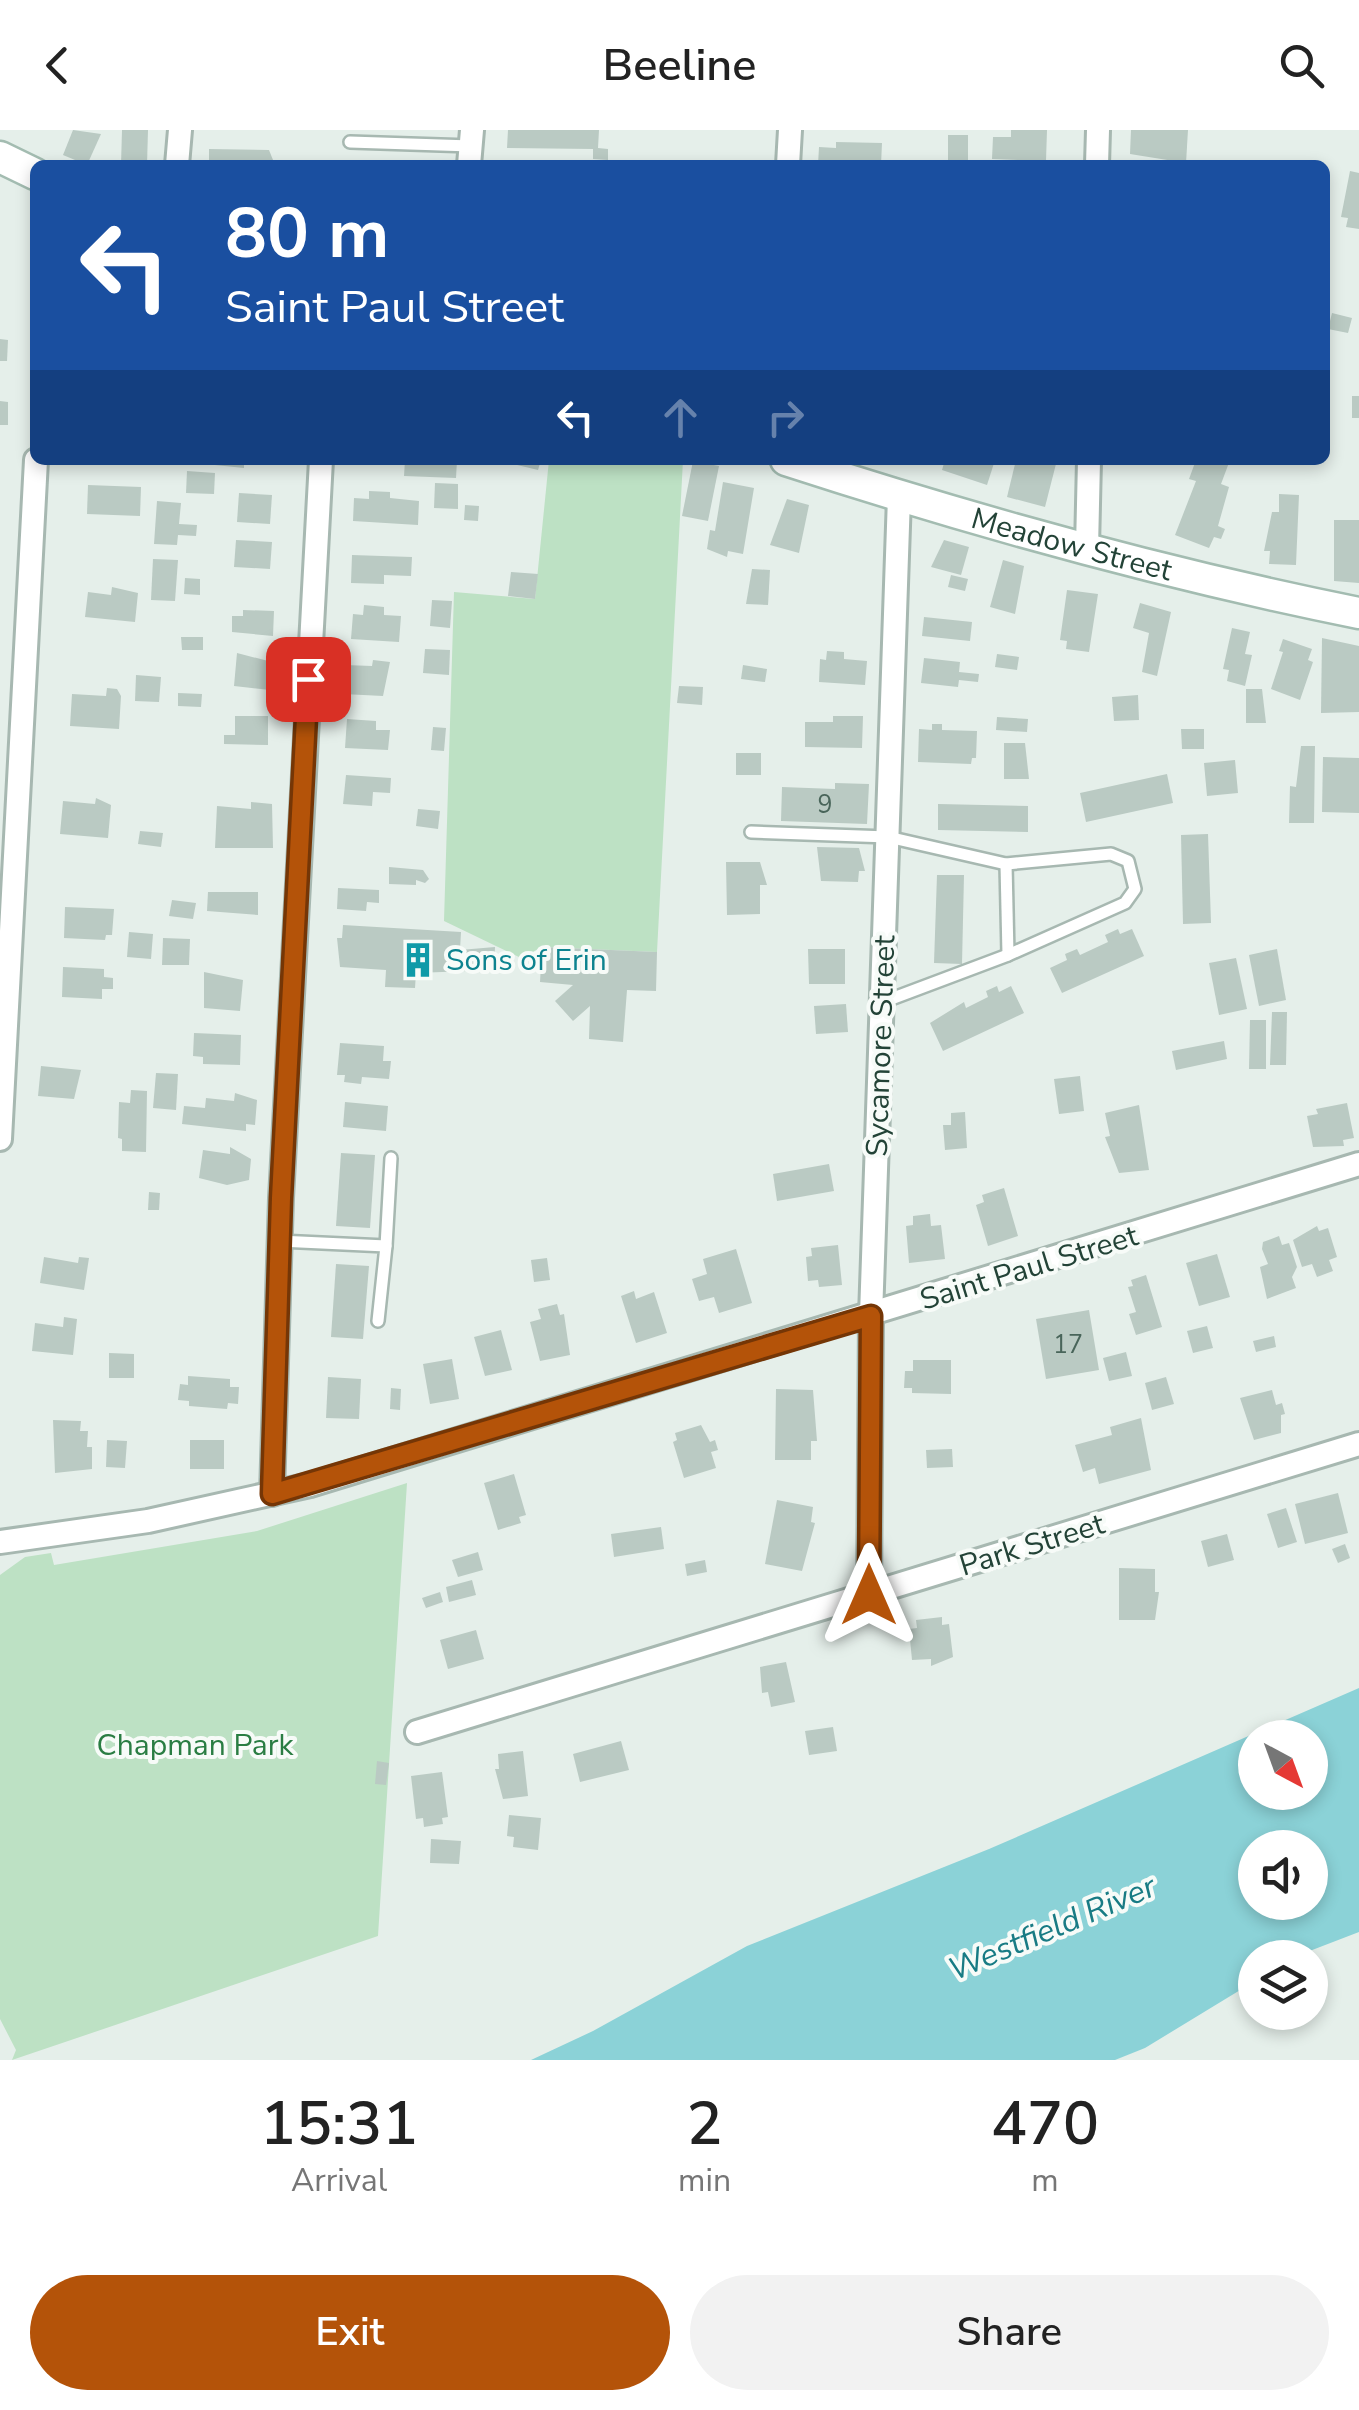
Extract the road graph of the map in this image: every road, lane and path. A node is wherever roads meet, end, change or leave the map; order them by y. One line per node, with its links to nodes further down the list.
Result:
1 (180, 130): 7 (street)
2 (790, 130): 8 (street)
3 (1098, 130): 9 (street)
4 (350, 142): 5 (lane)
5 (471, 147)
6 (0, 157): 10 (street)
7 (177, 160)
8 (788, 160)
9 (1097, 160)
10 (30, 172)
11 (36, 465): 23 (street)
12 (321, 465): 26 (street)
13 (801, 465): 15 (street, Meadow Street)
14 (1089, 465): 16 (street)
15 (900, 497): 16 (street, Meadow Street); 19 (street, Sycamore Street)
16 (1087, 548): 17 (street, Meadow Street)
17 (1359, 613)
18 (751, 832): 19 (lane)
19 (888, 837): 20 (lane); 22 (street, Sycamore Street)
20 (1006, 864): 21 (lane); 21 (lane)
21 (1008, 955): 22 (lane)
22 (883, 1002): 28 (street, Sycamore Street)
23 (0, 1139)
24 (391, 1158): 27 (lane)
25 (1359, 1164): 28 (street, Saint Paul Street)
26 (280, 1241): 27 (lane); 31 (street)
27 (386, 1246): 29 (lane)
28 (871, 1316): 31 (street, Saint Paul Street); 33 (street, Sycamore Street)
29 (378, 1322)
30 (1359, 1444): 33 (street, Park Street)
31 (272, 1494): 32 (street, Saint Paul Street)
32 (0, 1542)
33 (869, 1595): 34 (street, Park Street)
34 (417, 1732)

